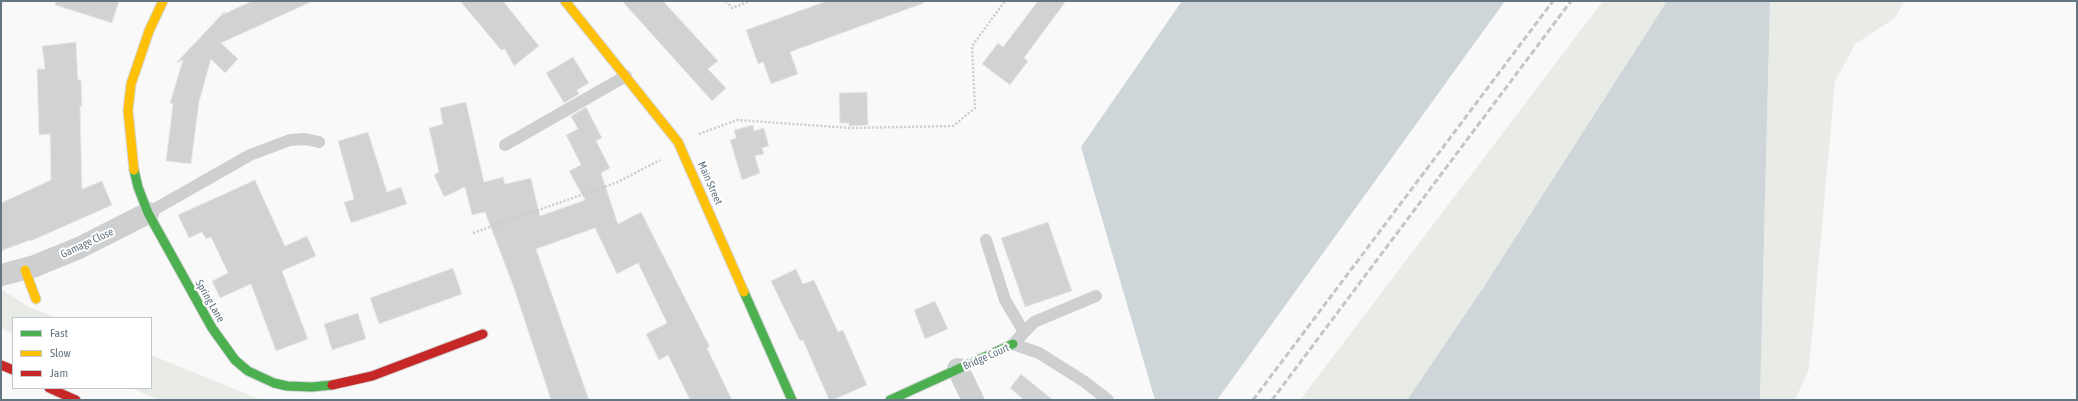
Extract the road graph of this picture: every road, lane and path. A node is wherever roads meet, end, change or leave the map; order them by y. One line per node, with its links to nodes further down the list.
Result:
1 (163, 1): 10 (main road, Spring Lane)
2 (565, 1): 6 (main road, Main Street)
3 (726, 1): 4 (path)
4 (750, 1)
5 (1005, 1): 9 (path)
6 (626, 76): 8 (lane); 9 (main road, Main Street)
7 (319, 142): 10 (lane)
8 (505, 145)
9 (680, 145): 11 (path); 25 (main road, Main Street)
10 (148, 213): 13 (street, Gamage Close); 18 (main road, Spring Lane)
11 (472, 233)
12 (986, 240): 17 (lane)
13 (25, 270): 14 (street, Gamage Close); 16 (main road)
14 (1, 275)
15 (1096, 296): 17 (lane)
16 (36, 299)
17 (1024, 332): 19 (lane)
18 (484, 334)
19 (1014, 344): 21 (main road, Bridge Court); 28 (lane)
20 (1, 364): 22 (main road)
21 (958, 369): 26 (main road, Bridge Court); 27 (street, Bridge Court)
22 (12, 370)
23 (51, 389): 24 (main road)
24 (76, 400)
25 (792, 400)
26 (890, 400)
27 (973, 400)
28 (1108, 400)

